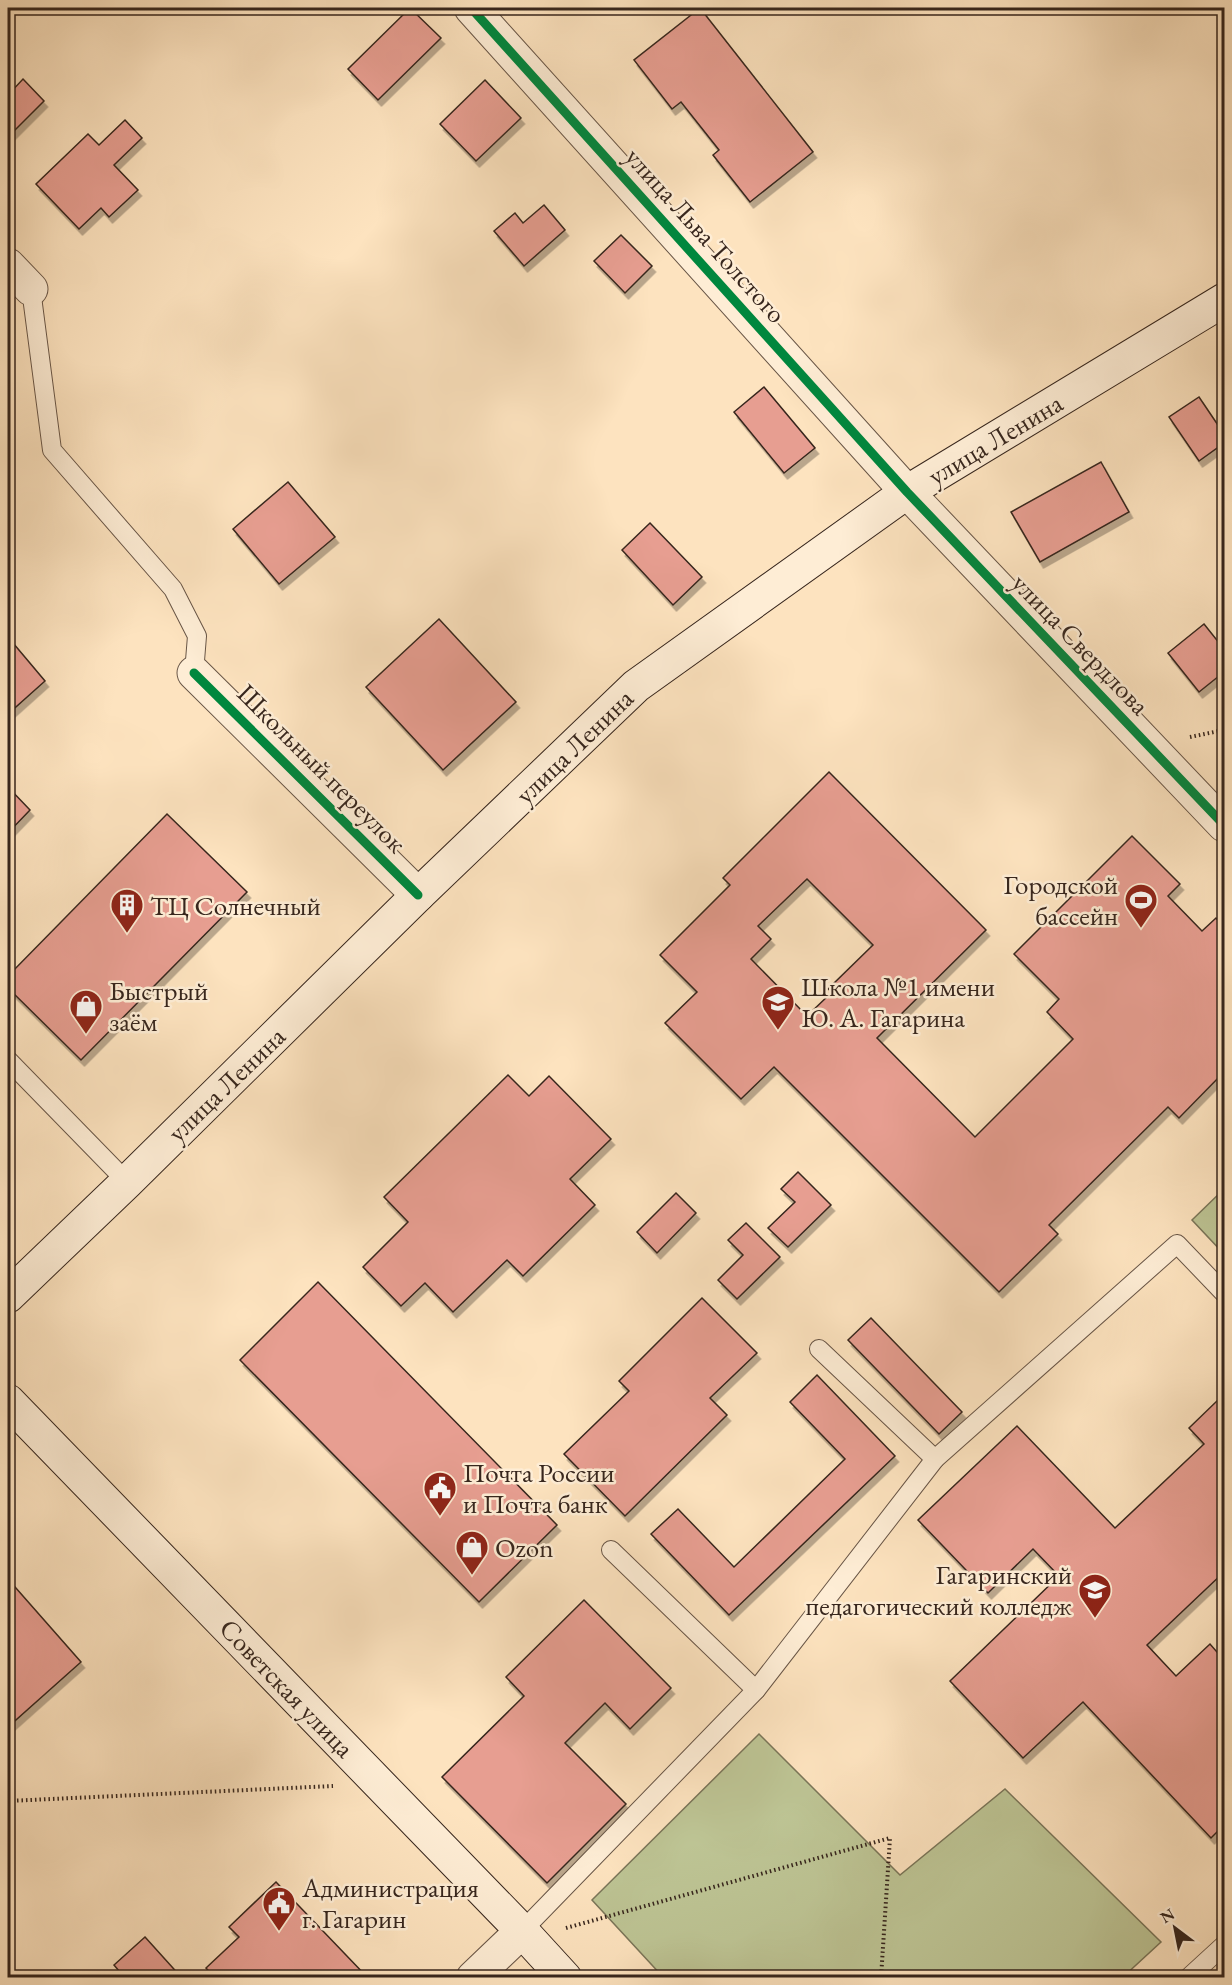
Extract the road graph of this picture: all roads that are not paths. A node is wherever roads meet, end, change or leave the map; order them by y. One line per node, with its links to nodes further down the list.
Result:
1 (471, 8): 5 (main road, улица Льва Толстого)
2 (8, 265): 3 (main road)
3 (31, 289): 6 (lane)
4 (1224, 300): 5 (main road, улица Ленина)
5 (907, 492): 7 (main road, улица Свердлова); 8 (main road, улица Ленина)
6 (195, 673): 8 (main road, Школьный переулок)
7 (1224, 825)
8 (418, 895): 10 (main road, улица Ленина)
9 (8, 1060): 10 (lane)
10 (127, 1182): 12 (main road, улица Ленина)
11 (1224, 1293): 15 (lane)
12 (8, 1296)
13 (819, 1349): 15 (lane)
14 (8, 1401): 18 (main road, Советская улица)
15 (935, 1459): 17 (lane)
16 (611, 1550): 17 (lane)
17 (756, 1690): 18 (lane)
18 (522, 1931): 20 (main road); 21 (main road, Советская улица)
19 (1224, 1945): 22 (lane)
20 (473, 1977)
21 (565, 1977)
22 (1188, 1977)

